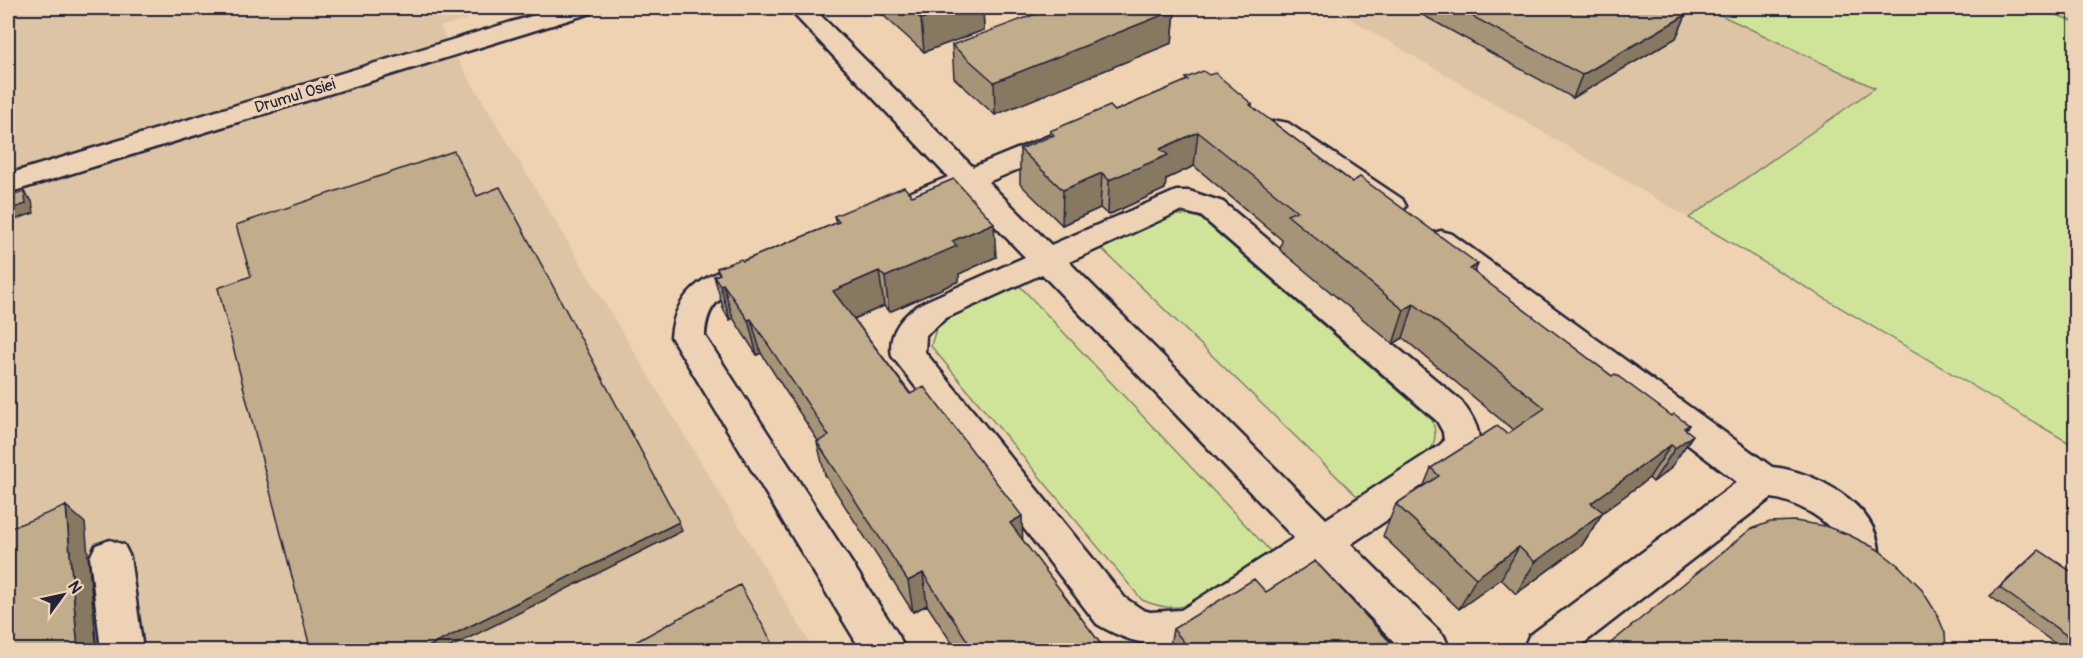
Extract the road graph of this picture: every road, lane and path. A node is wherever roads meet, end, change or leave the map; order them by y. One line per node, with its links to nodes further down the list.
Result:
1 (582, 8): 6 (street, Drumul Osiei)
2 (800, 8): 5 (street)
3 (1254, 113): 10 (street)
4 (1090, 128): 5 (street)
5 (968, 180): 7 (street); 9 (street)
6 (8, 184)
7 (893, 211)
8 (786, 256): 15 (street)
9 (1046, 259): 11 (street); 11 (street); 11 (street)
10 (1764, 482): 13 (street); 17 (street)
11 (1322, 541): 16 (street)
12 (110, 557): 14 (street)
13 (1855, 571)
14 (122, 651)
15 (884, 651)
16 (1429, 651)
17 (1544, 651)

